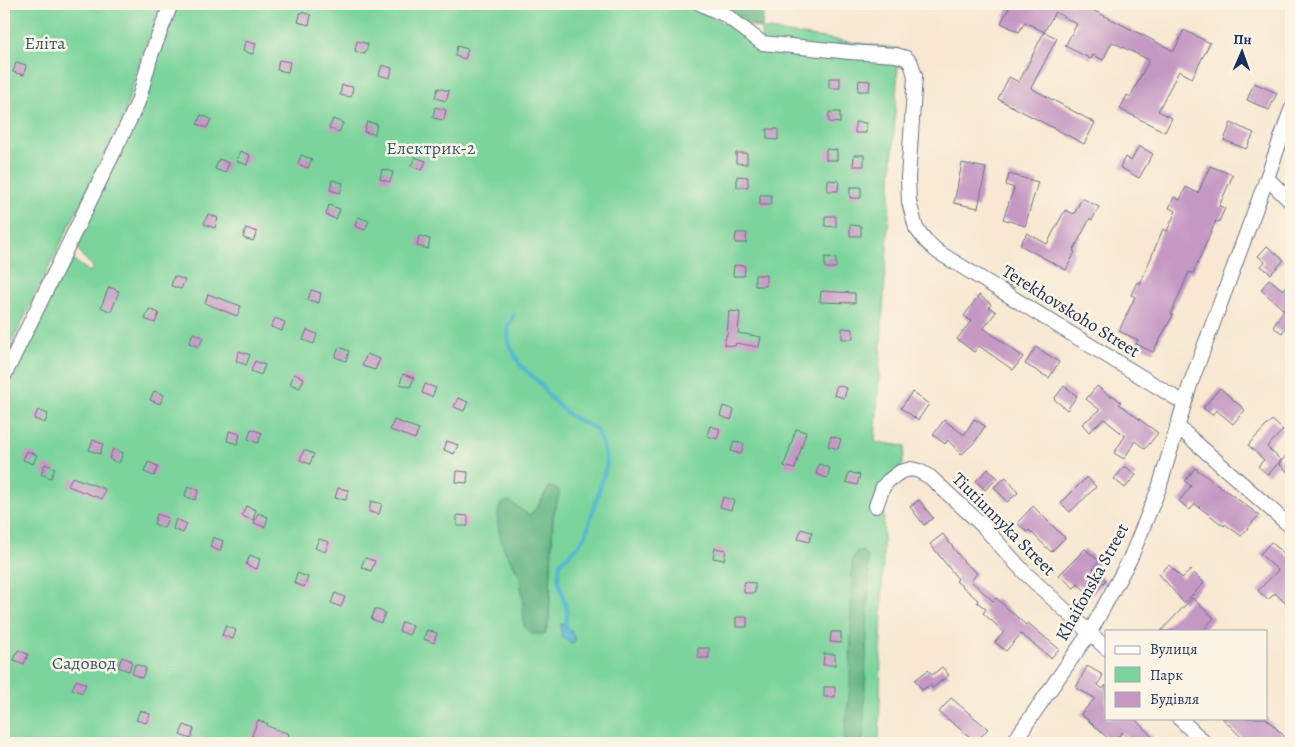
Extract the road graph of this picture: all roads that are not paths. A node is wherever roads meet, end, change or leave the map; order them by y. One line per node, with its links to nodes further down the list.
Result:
1 (171, 4): 6 (street)
2 (701, 4): 8 (street, Terekhovskoho Street)
3 (1291, 110): 4 (street)
4 (1267, 178): 5 (street); 8 (street)
5 (1291, 202)
6 (9, 354): 7 (street)
7 (4, 376)
8 (1184, 402): 9 (street)
9 (1178, 426): 11 (street); 12 (street, Khaifonska Street)
10 (876, 506): 12 (street, Tiutiunnyka Street)
11 (1291, 526)
12 (1090, 632): 13 (street, Tiutiunnyka Street); 15 (street, Khaifonska Street)
13 (1105, 647)
14 (1181, 720): 16 (street)
15 (1013, 743)
16 (1205, 743)

